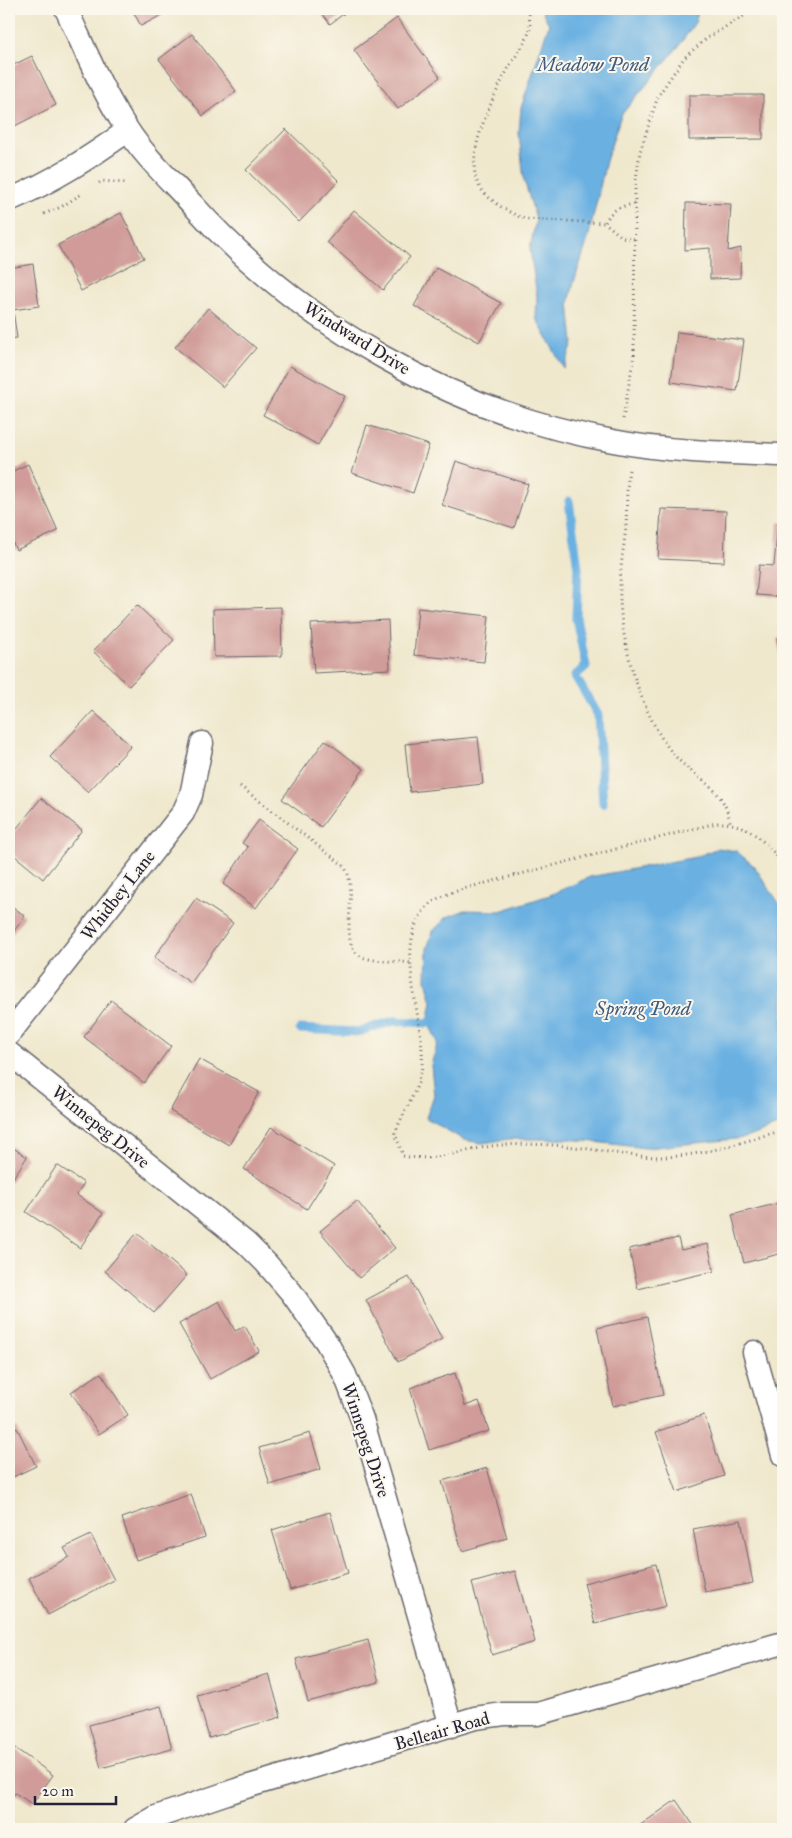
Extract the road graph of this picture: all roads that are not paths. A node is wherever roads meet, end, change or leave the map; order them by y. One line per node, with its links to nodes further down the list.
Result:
1 (66, 9): 2 (street, Windward Drive)
2 (127, 131): 3 (street); 4 (street, Windward Drive)
3 (9, 200)
4 (783, 455)
5 (202, 743): 6 (street, Whidbey Lane)
6 (9, 1034)
7 (9, 1053): 11 (street, Winnepeg Drive)
8 (754, 1352): 9 (street)
9 (783, 1455)
10 (783, 1643): 11 (street, Belleair Road)
11 (451, 1726): 12 (street, Belleair Road)
12 (134, 1829)

